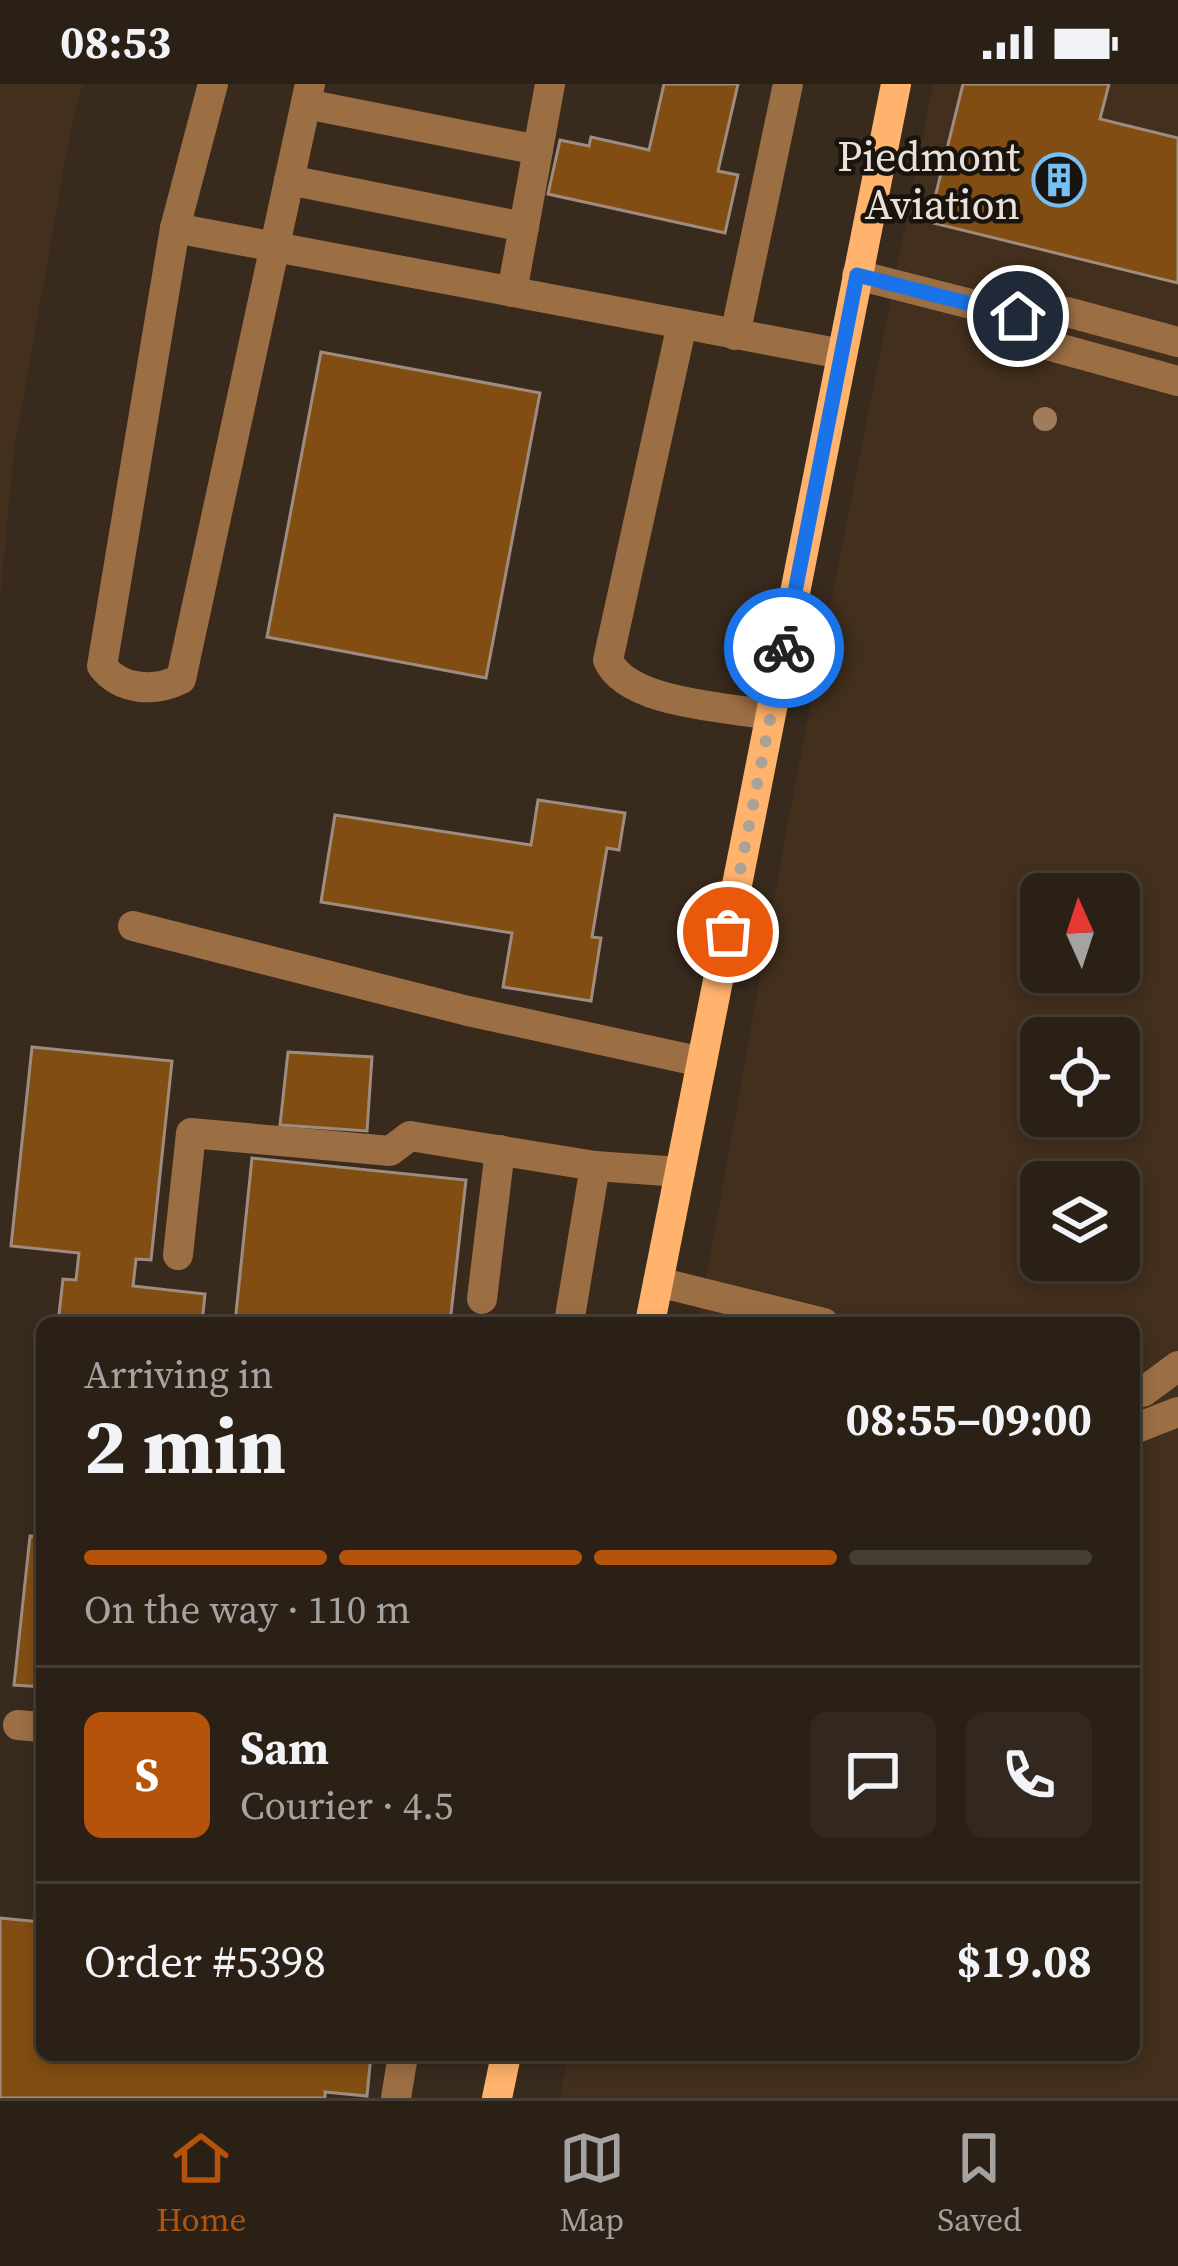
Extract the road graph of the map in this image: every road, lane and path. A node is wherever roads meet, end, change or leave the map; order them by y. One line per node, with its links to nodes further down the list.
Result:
1 (213, 84): 9 (street)
2 (550, 84): 6 (street)
3 (788, 84): 15 (street)
4 (896, 84): 11 (main road)
5 (308, 94): 6 (street); 7 (street)
6 (538, 150): 8 (street)
7 (289, 180): 8 (street); 10 (street)
8 (524, 226): 12 (street)
9 (175, 228): 10 (street); 10 (street)
10 (274, 245): 12 (street)
11 (857, 275): 13 (street); 17 (main road)
12 (512, 292): 14 (street)
13 (1018, 316): 16 (street); 18 (street)
14 (682, 324): 15 (street); 19 (street)
15 (735, 334): 17 (street)
16 (1178, 342)
17 (842, 354): 19 (main road)
18 (1178, 381)
19 (770, 715): 21 (main road)
20 (133, 926): 21 (street)
21 (702, 1062): 24 (main road)
22 (500, 1150): 23 (street); 25 (street); 27 (street)
23 (595, 1166): 24 (street); 28 (street)
24 (680, 1172): 26 (main road)
25 (178, 1255)
26 (658, 1282): 29 (main road); 30 (street)
27 (482, 1299)
28 (570, 1317)
29 (651, 1317)
30 (800, 1317)
31 (1178, 1366): 32 (street)
32 (1140, 1392)
33 (1178, 1412): 34 (street)
34 (1140, 1427)
35 (402, 2061): 37 (street)
36 (505, 2061): 38 (main road)
37 (396, 2098)
38 (497, 2098)

